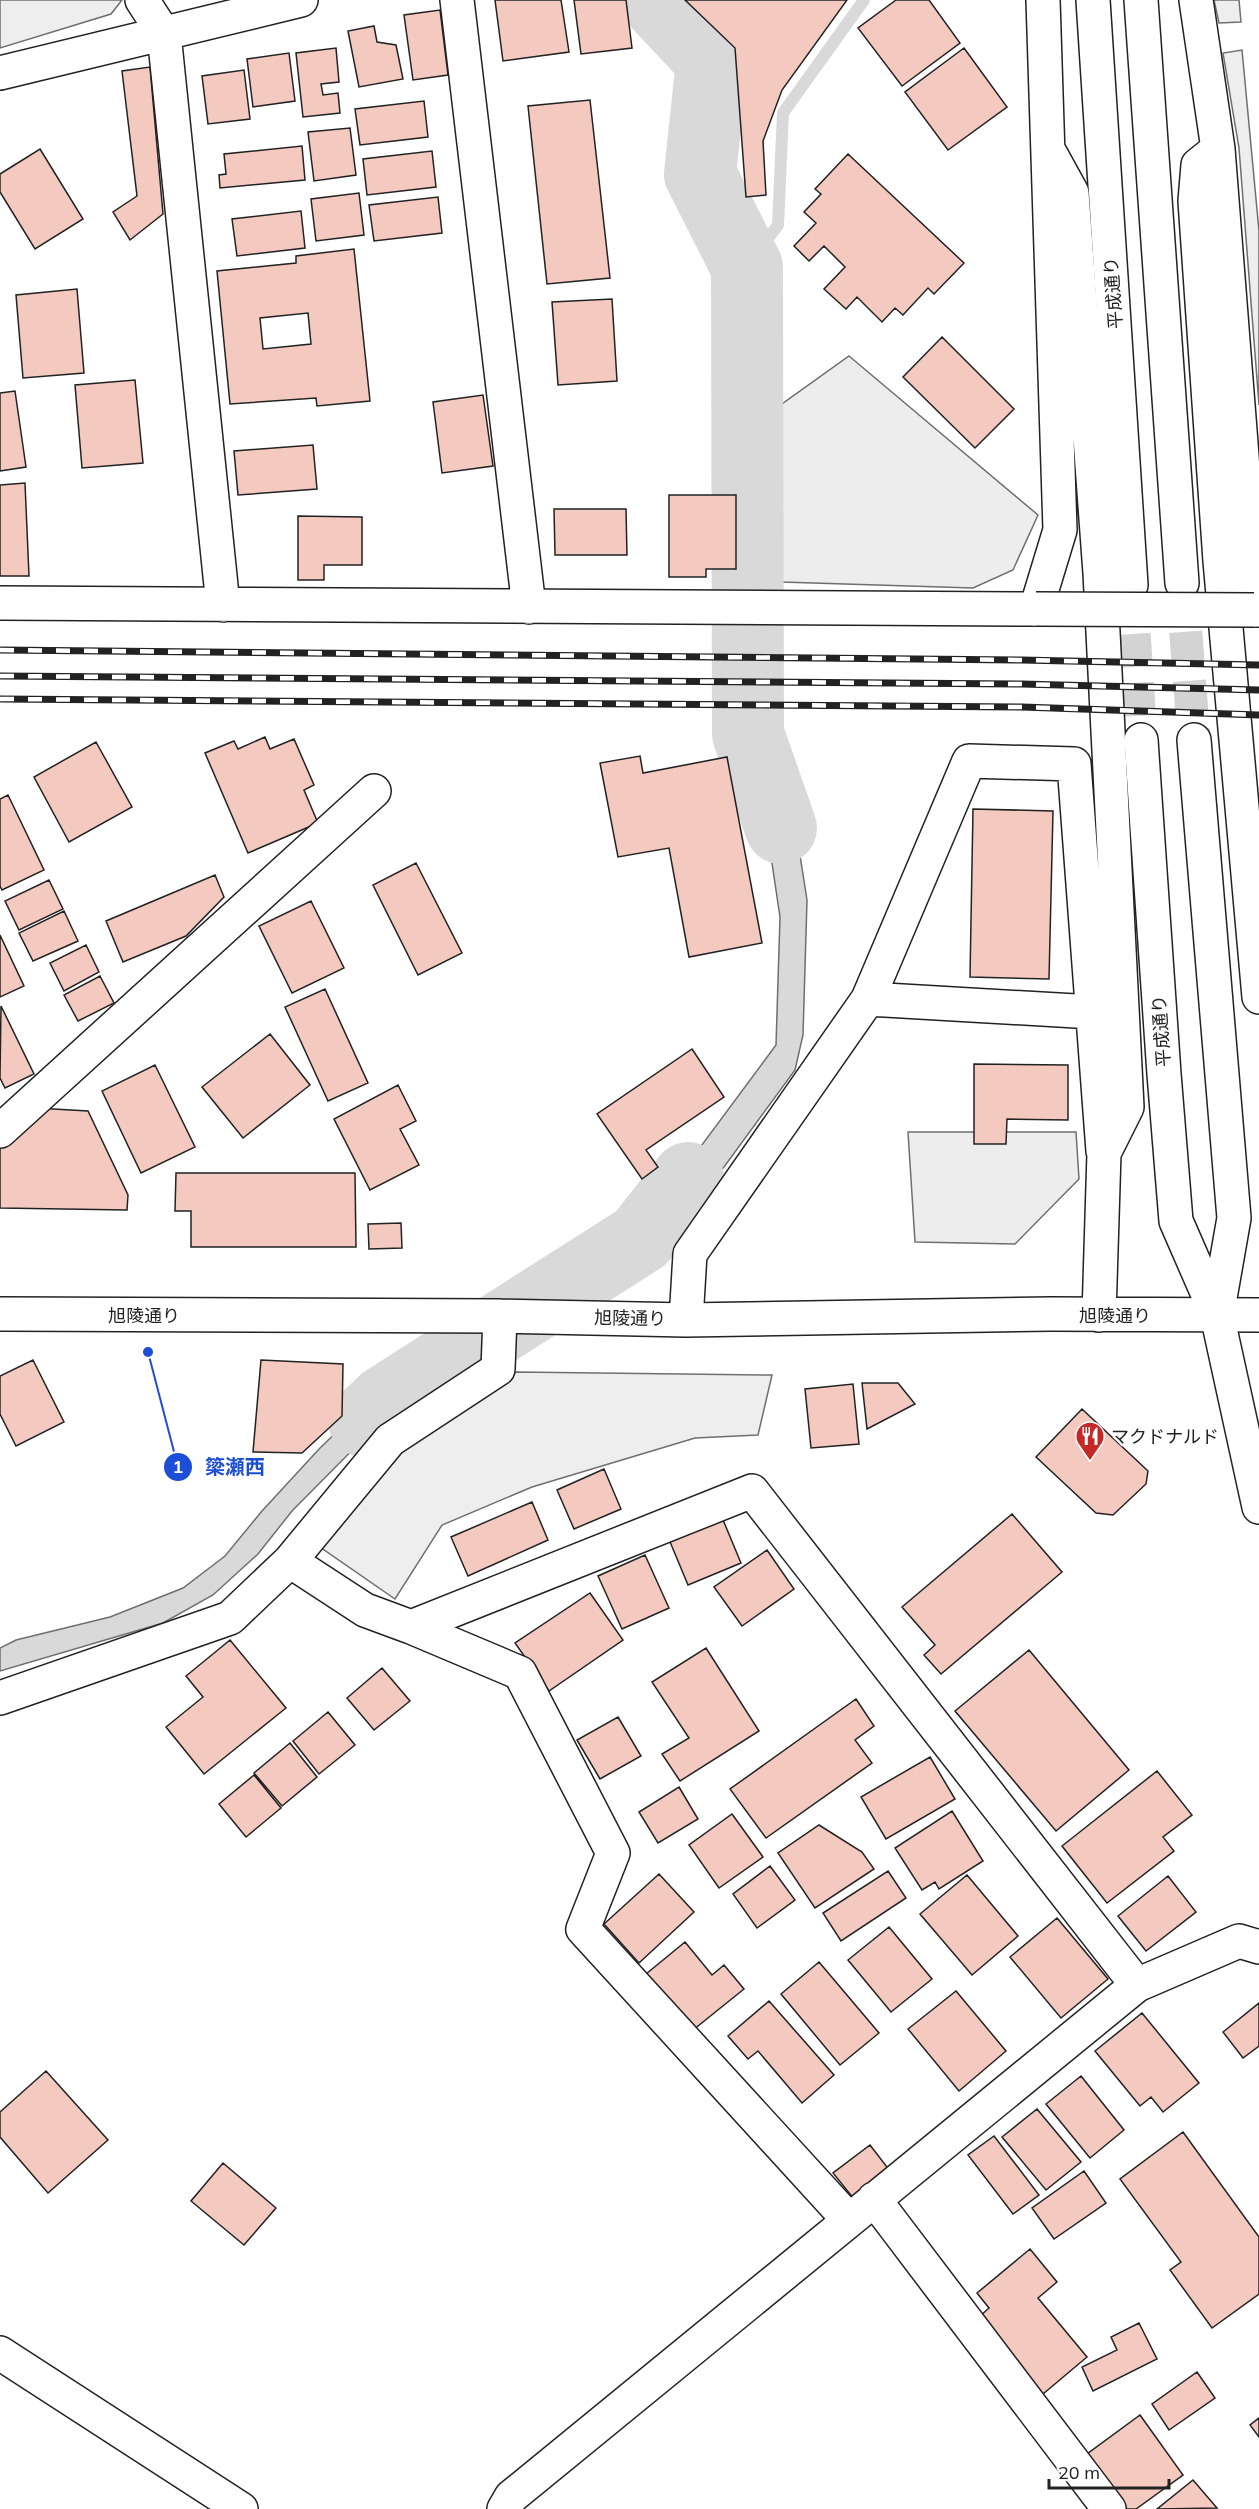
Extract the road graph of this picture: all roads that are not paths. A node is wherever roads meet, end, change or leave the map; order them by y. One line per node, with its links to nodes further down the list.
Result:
1 (141, 0): 9 (street)
2 (301, 0): 9 (street)
3 (457, 0): 18 (street)
4 (1043, 0): 12 (street)
5 (1093, 0): 15 (street, 平成通り)
6 (1141, 0): 11 (street)
7 (1147, 0): 11 (street)
8 (1196, 0): 13 (street)
9 (164, 34): 10 (street); 17 (street)
10 (0, 73)
11 (1149, 137): 14 (street)
12 (1048, 149): 19 (street); 28 (street)
13 (1218, 149): 20 (street); 24 (street)
14 (1182, 583)
15 (1131, 585)
16 (0, 603): 17 (street)
17 (223, 605): 18 (street)
18 (529, 607): 19 (street)
19 (1036, 609): 20 (street, bridge)
20 (1256, 610)
21 (1141, 740): 31 (street, 平成通り)
22 (1194, 740): 31 (street, 平成通り)
23 (374, 790): 27 (street)
24 (1259, 997)
25 (868, 999): 26 (street); 26 (street); 34 (street)
26 (1093, 1011): 28 (street)
27 (0, 1131)
28 (1104, 1153): 30 (street)
29 (0, 1314): 33 (street, 旭陵通り)
30 (1099, 1315): 31 (street, 旭陵通り); 34 (street, 旭陵通り)
31 (1217, 1315): 32 (street, 旭陵通り); 35 (street, 平成通り)
32 (1259, 1315)
33 (500, 1316): 34 (street, 旭陵通り); 36 (street)
34 (686, 1320)
35 (1259, 1507)
36 (290, 1561): 37 (street); 38 (street)
37 (411, 1627): 40 (street); 42 (street)
38 (0, 1698)
39 (1259, 1947): 40 (street)
40 (1137, 1985): 41 (street)
41 (874, 2199): 42 (street); 46 (street)
42 (849, 2220): 45 (street)
43 (0, 2353): 44 (street)
44 (241, 2509)
45 (504, 2509)
46 (1109, 2509)

